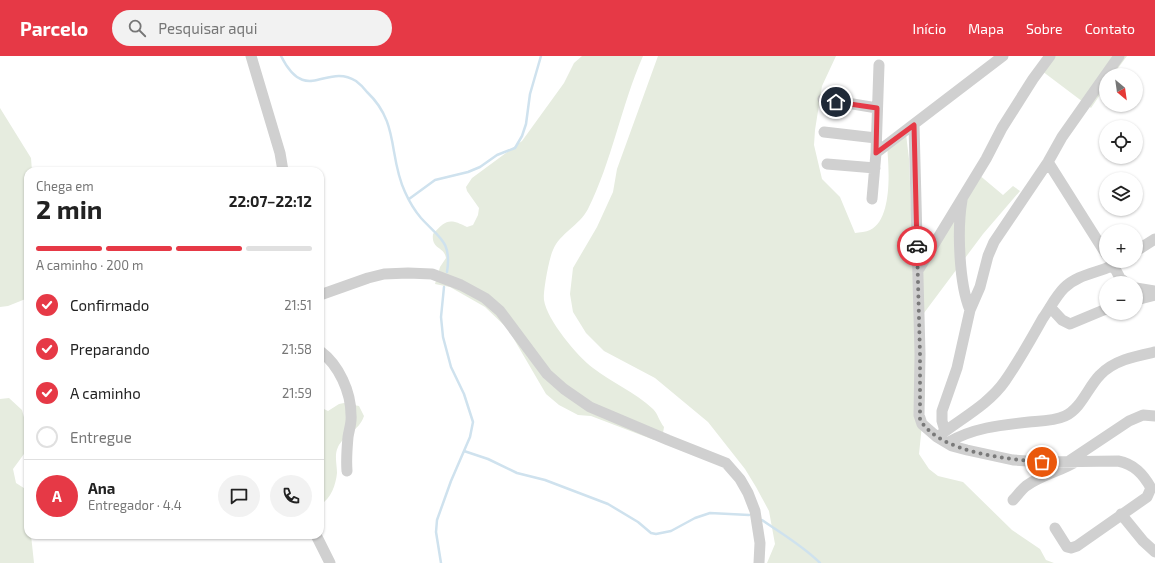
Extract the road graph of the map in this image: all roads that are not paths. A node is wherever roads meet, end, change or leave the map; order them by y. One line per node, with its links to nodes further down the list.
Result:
1 (251, 56): 16 (street)
2 (992, 56): 7 (street)
3 (1002, 56): 7 (street)
4 (1050, 56): 18 (street)
5 (1119, 56): 14 (street)
6 (879, 65): 9 (street)
7 (983, 71): 10 (street)
8 (823, 100): 9 (street)
9 (877, 108): 12 (street)
10 (914, 125): 13 (street); 24 (street)
11 (824, 132): 12 (street)
12 (876, 138): 13 (street)
13 (876, 153): 17 (street)
14 (1048, 162): 21 (street); 31 (street)
15 (827, 164): 17 (street)
16 (282, 167)
17 (875, 168): 19 (street)
18 (963, 194): 24 (street); 31 (street)
19 (872, 199)
20 (1155, 239): 22 (street)
21 (1099, 243)
22 (1143, 247)
23 (1103, 268): 30 (street)
24 (918, 269): 36 (street)
25 (1143, 289): 26 (street)
26 (1155, 291)
27 (324, 293): 46 (street)
28 (1155, 295): 29 (street)
29 (1143, 298)
30 (1050, 307): 32 (street); 36 (street)
31 (970, 310): 36 (street)
32 (1099, 312)
33 (1155, 352): 37 (street)
34 (324, 355): 39 (street)
35 (1155, 416): 38 (street)
36 (941, 434): 37 (street)
37 (947, 443): 38 (street)
38 (1073, 461): 40 (street); 41 (street)
39 (347, 471)
40 (1013, 500)
41 (1121, 514): 42 (street); 44 (street)
42 (1055, 528)
43 (318, 539): 45 (street)
44 (1155, 552)
45 (330, 563)
46 (758, 563)

